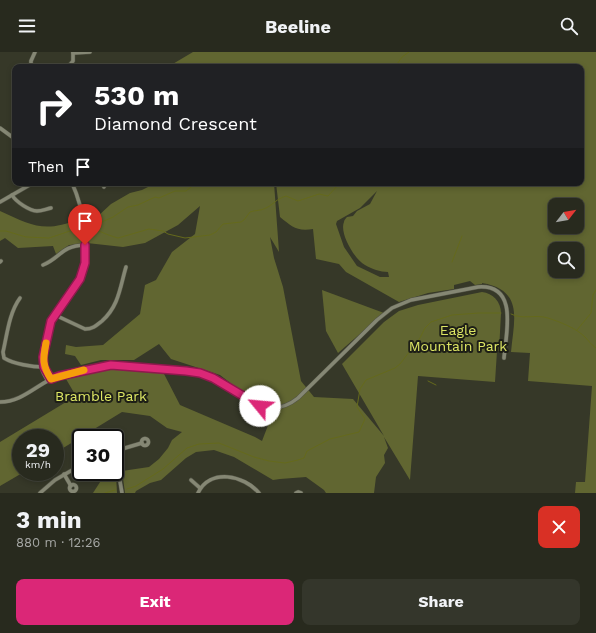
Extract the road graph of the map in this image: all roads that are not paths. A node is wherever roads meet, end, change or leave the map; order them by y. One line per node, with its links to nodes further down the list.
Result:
1 (35, 52): 4 (street)
2 (90, 52): 3 (street)
3 (73, 53): 5 (street)
4 (31, 64)
5 (71, 64)
6 (0, 128): 7 (street)
7 (12, 137)
8 (28, 186): 10 (street)
9 (73, 186): 13 (street)
10 (12, 195): 11 (street); 12 (street)
11 (0, 202)
12 (51, 208)
13 (85, 245): 14 (street); 17 (street)
14 (43, 265)
15 (126, 267): 17 (street)
16 (20, 298): 19 (street)
17 (55, 315): 19 (street)
18 (504, 358): 20 (street)
19 (42, 367): 20 (street)
20 (49, 380): 21 (street)
21 (0, 402)
22 (142, 443): 23 (street)
23 (124, 448)
24 (72, 470): 25 (street)
25 (64, 474): 29 (street)
26 (191, 480): 30 (street)
27 (54, 481): 31 (street)
28 (120, 481): 32 (street)
29 (71, 486)
30 (200, 488): 33 (street); 34 (street)
31 (40, 493)
32 (122, 493)
33 (198, 493)
34 (259, 493)
35 (296, 493): 36 (street)
36 (301, 493)

